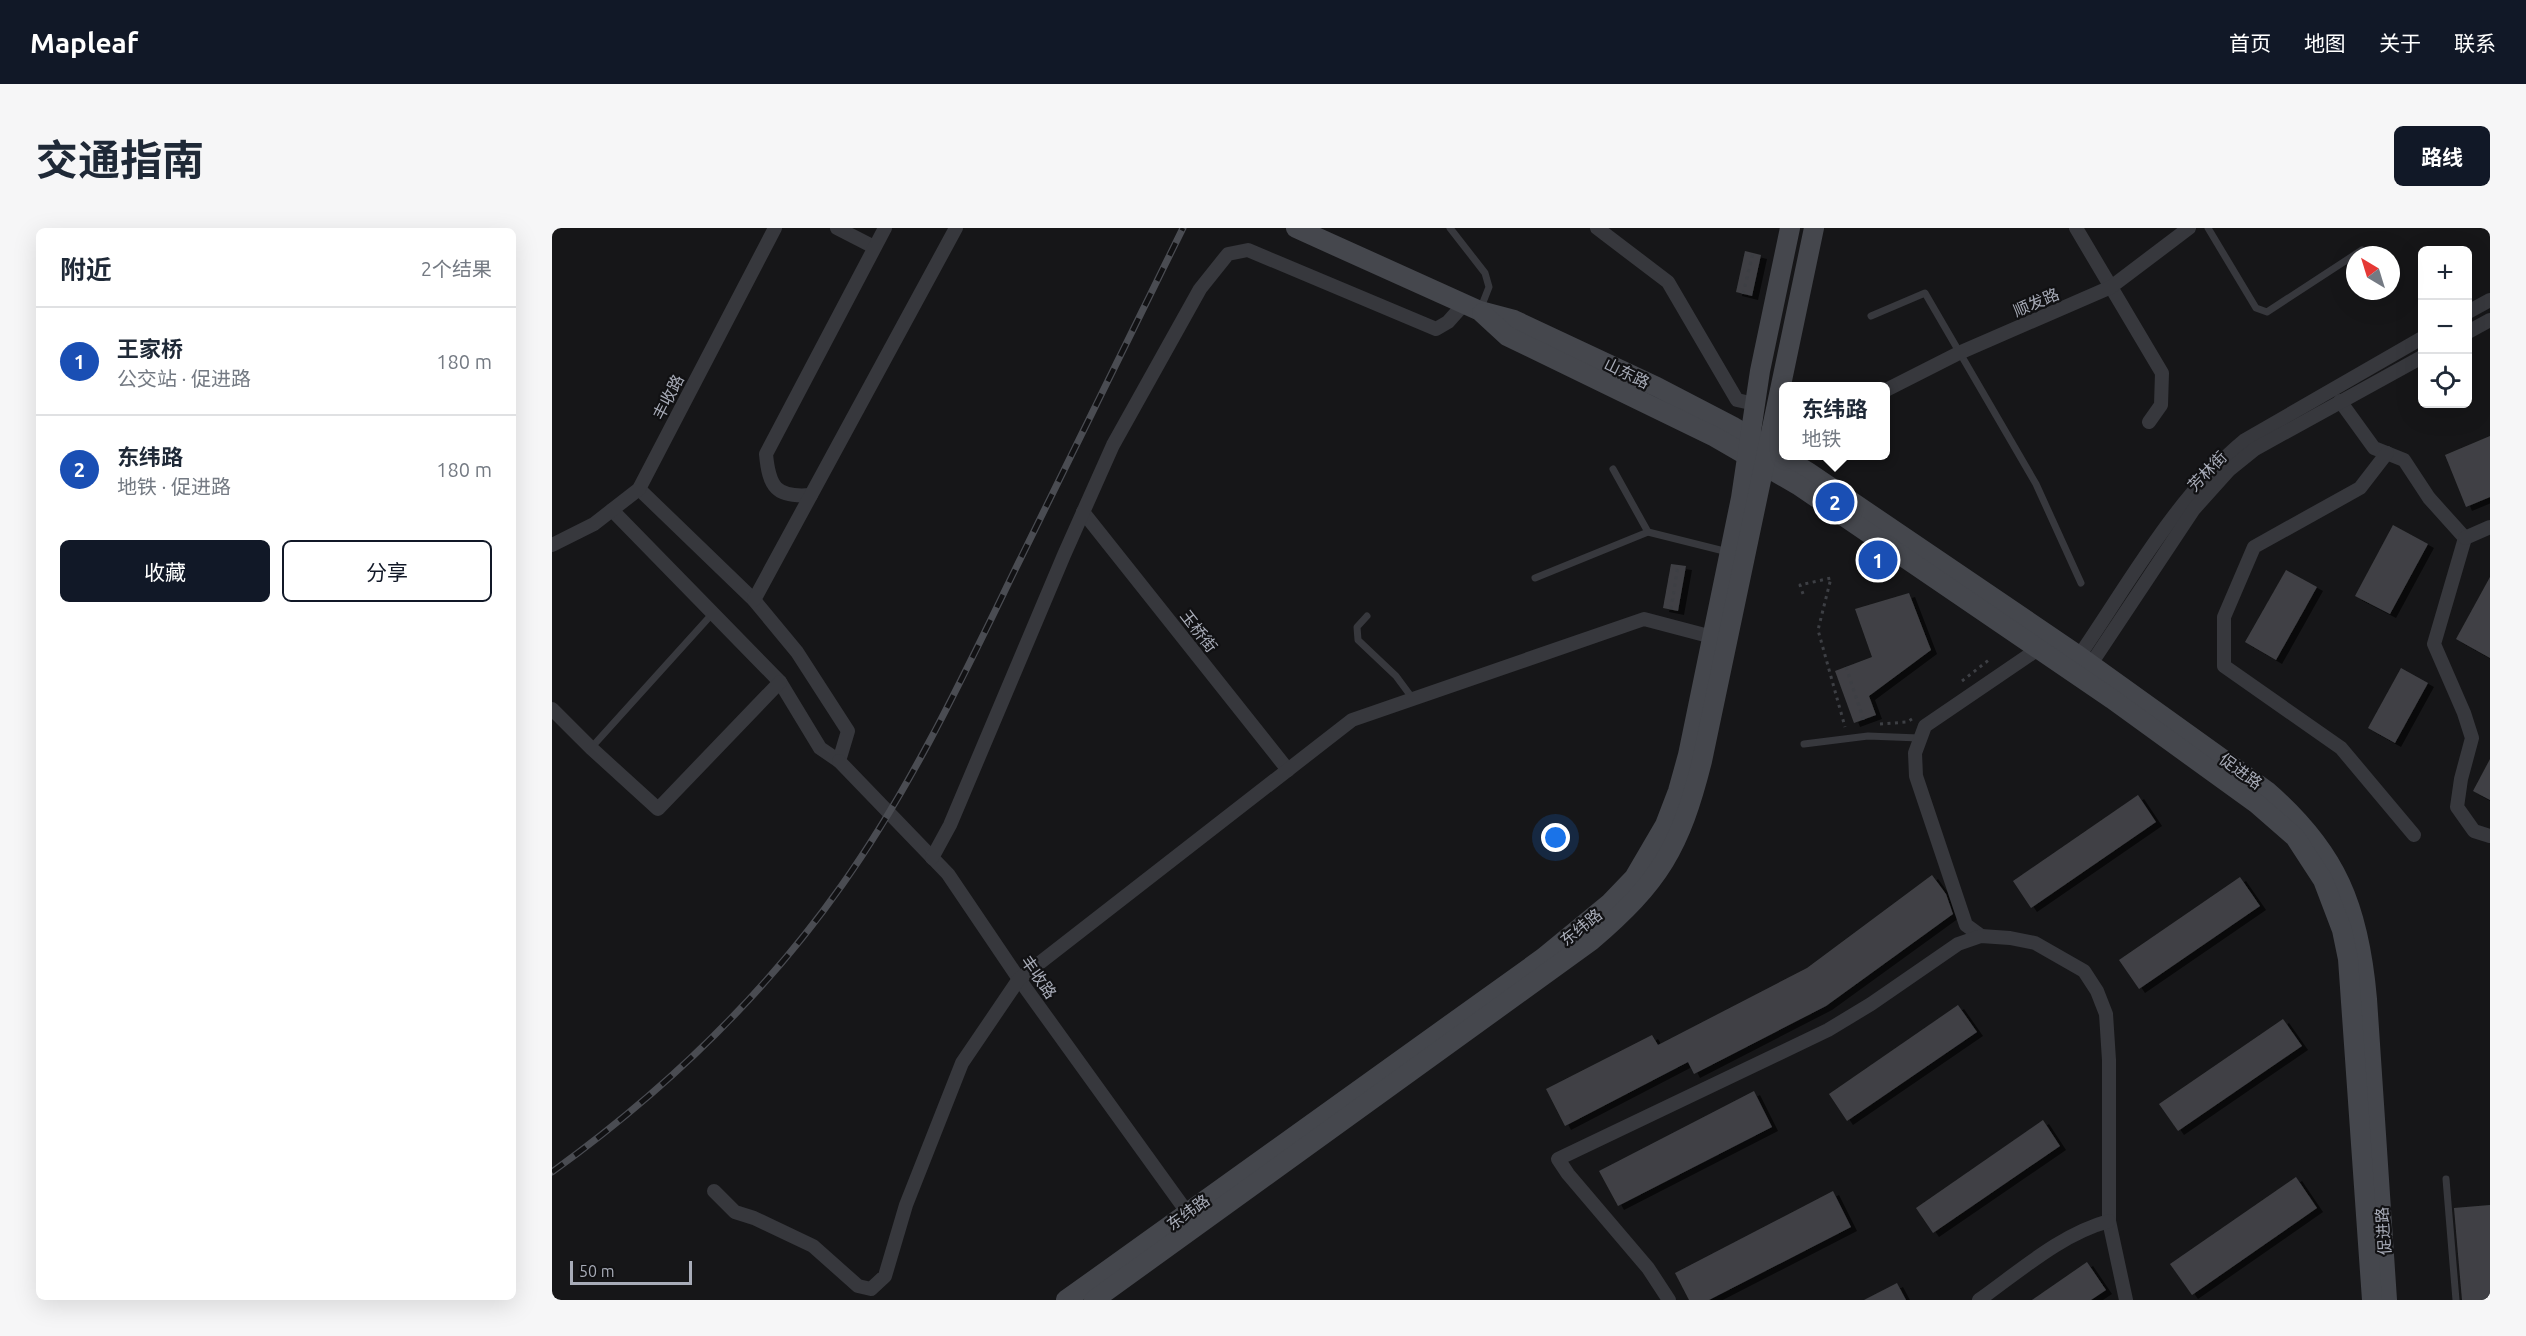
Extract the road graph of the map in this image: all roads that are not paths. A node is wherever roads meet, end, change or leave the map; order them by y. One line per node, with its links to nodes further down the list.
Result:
1 (775, 228): 35 (street, 丰收路)
2 (837, 228): 13 (street)
3 (885, 228): 13 (street)
4 (956, 228): 36 (street)
5 (1296, 228): 17 (main road, 山东路)
6 (1450, 228): 17 (lane)
7 (1597, 228): 28 (street)
8 (1790, 228): 28 (main road, 东纬路)
9 (1814, 228): 25 (main road, 东纬路)
10 (2076, 228): 15 (street)
11 (2189, 228): 15 (street, 顺发路)
12 (2208, 228): 14 (lane)
13 (874, 247): 36 (street)
14 (2346, 260)
15 (2111, 287): 23 (street, 顺发路); 30 (street)
16 (2490, 300): 18 (street)
17 (1472, 308): 31 (main road, 山东路); 38 (street)
18 (2472, 310)
19 (1871, 316): 23 (lane)
20 (2490, 320): 21 (street)
21 (2472, 330)
22 (2418, 340): 51 (street)
23 (1959, 353): 26 (street, 顺发路); 45 (lane)
24 (2418, 359): 27 (street, 芳林街)
25 (1786, 382)
26 (1890, 388)
27 (2340, 401): 32 (street); 51 (street, 芳林街)
28 (1755, 404): 31 (main road, 东纬路)
29 (1779, 422): 33 (main road, 东纬路)
30 (2149, 422)
31 (1748, 446): 33 (main road, 山东路); 43 (main road, 东纬路)
32 (2386, 453): 41 (street); 60 (street)
33 (1766, 456): 43 (main road, 东纬路); 50 (main road, 促进路)
34 (1613, 469): 40 (lane)
35 (639, 489): 37 (street, 丰收路); 46 (street)
36 (811, 495): 46 (street)
37 (612, 510): 42 (street, 丰收路); 47 (street, 丰收路)
38 (1083, 512): 59 (street, 玉桥街); 62 (street)
39 (2490, 527): 41 (street)
40 (1648, 532): 43 (lane); 44 (lane)
41 (2465, 538): 61 (street)
42 (552, 545)
43 (1737, 554): 49 (main road, 东纬路)
44 (1535, 578)
45 (2081, 583)
46 (754, 600): 58 (street)
47 (713, 613): 52 (street, 丰收路); 57 (lane)
48 (1367, 616): 53 (lane)
49 (1720, 639): 53 (street); 67 (main road, 东纬路)
50 (2046, 644): 51 (main road, 促进路); 55 (street)
51 (2082, 665): 74 (main road, 促进路); 75 (main road, 促进路)
52 (780, 682): 57 (street); 58 (street, 丰收路)
53 (1413, 699): 59 (street)
54 (552, 709): 57 (street)
55 (1919, 738): 56 (lane); 63 (street)
56 (1804, 744)
57 (591, 748)
58 (838, 761): 62 (street, 丰收路)
59 (1288, 770): 64 (street)
60 (2414, 836)
61 (2490, 836)
62 (932, 858): 64 (street, 丰收路)
63 (1981, 936): 68 (street); 71 (street)
64 (1019, 979): 66 (street); 67 (street, 丰收路)
65 (2446, 1179): 76 (lane)
66 (714, 1191)
67 (1192, 1220): 69 (main road, 东纬路); 70 (main road, 东纬路)
68 (2109, 1221): 72 (street); 73 (street)
69 (1066, 1300)
70 (1094, 1300)
71 (1669, 1300)
72 (1979, 1300)
73 (2126, 1300)
74 (2372, 1300)
75 (2387, 1300)
76 (2456, 1300)

